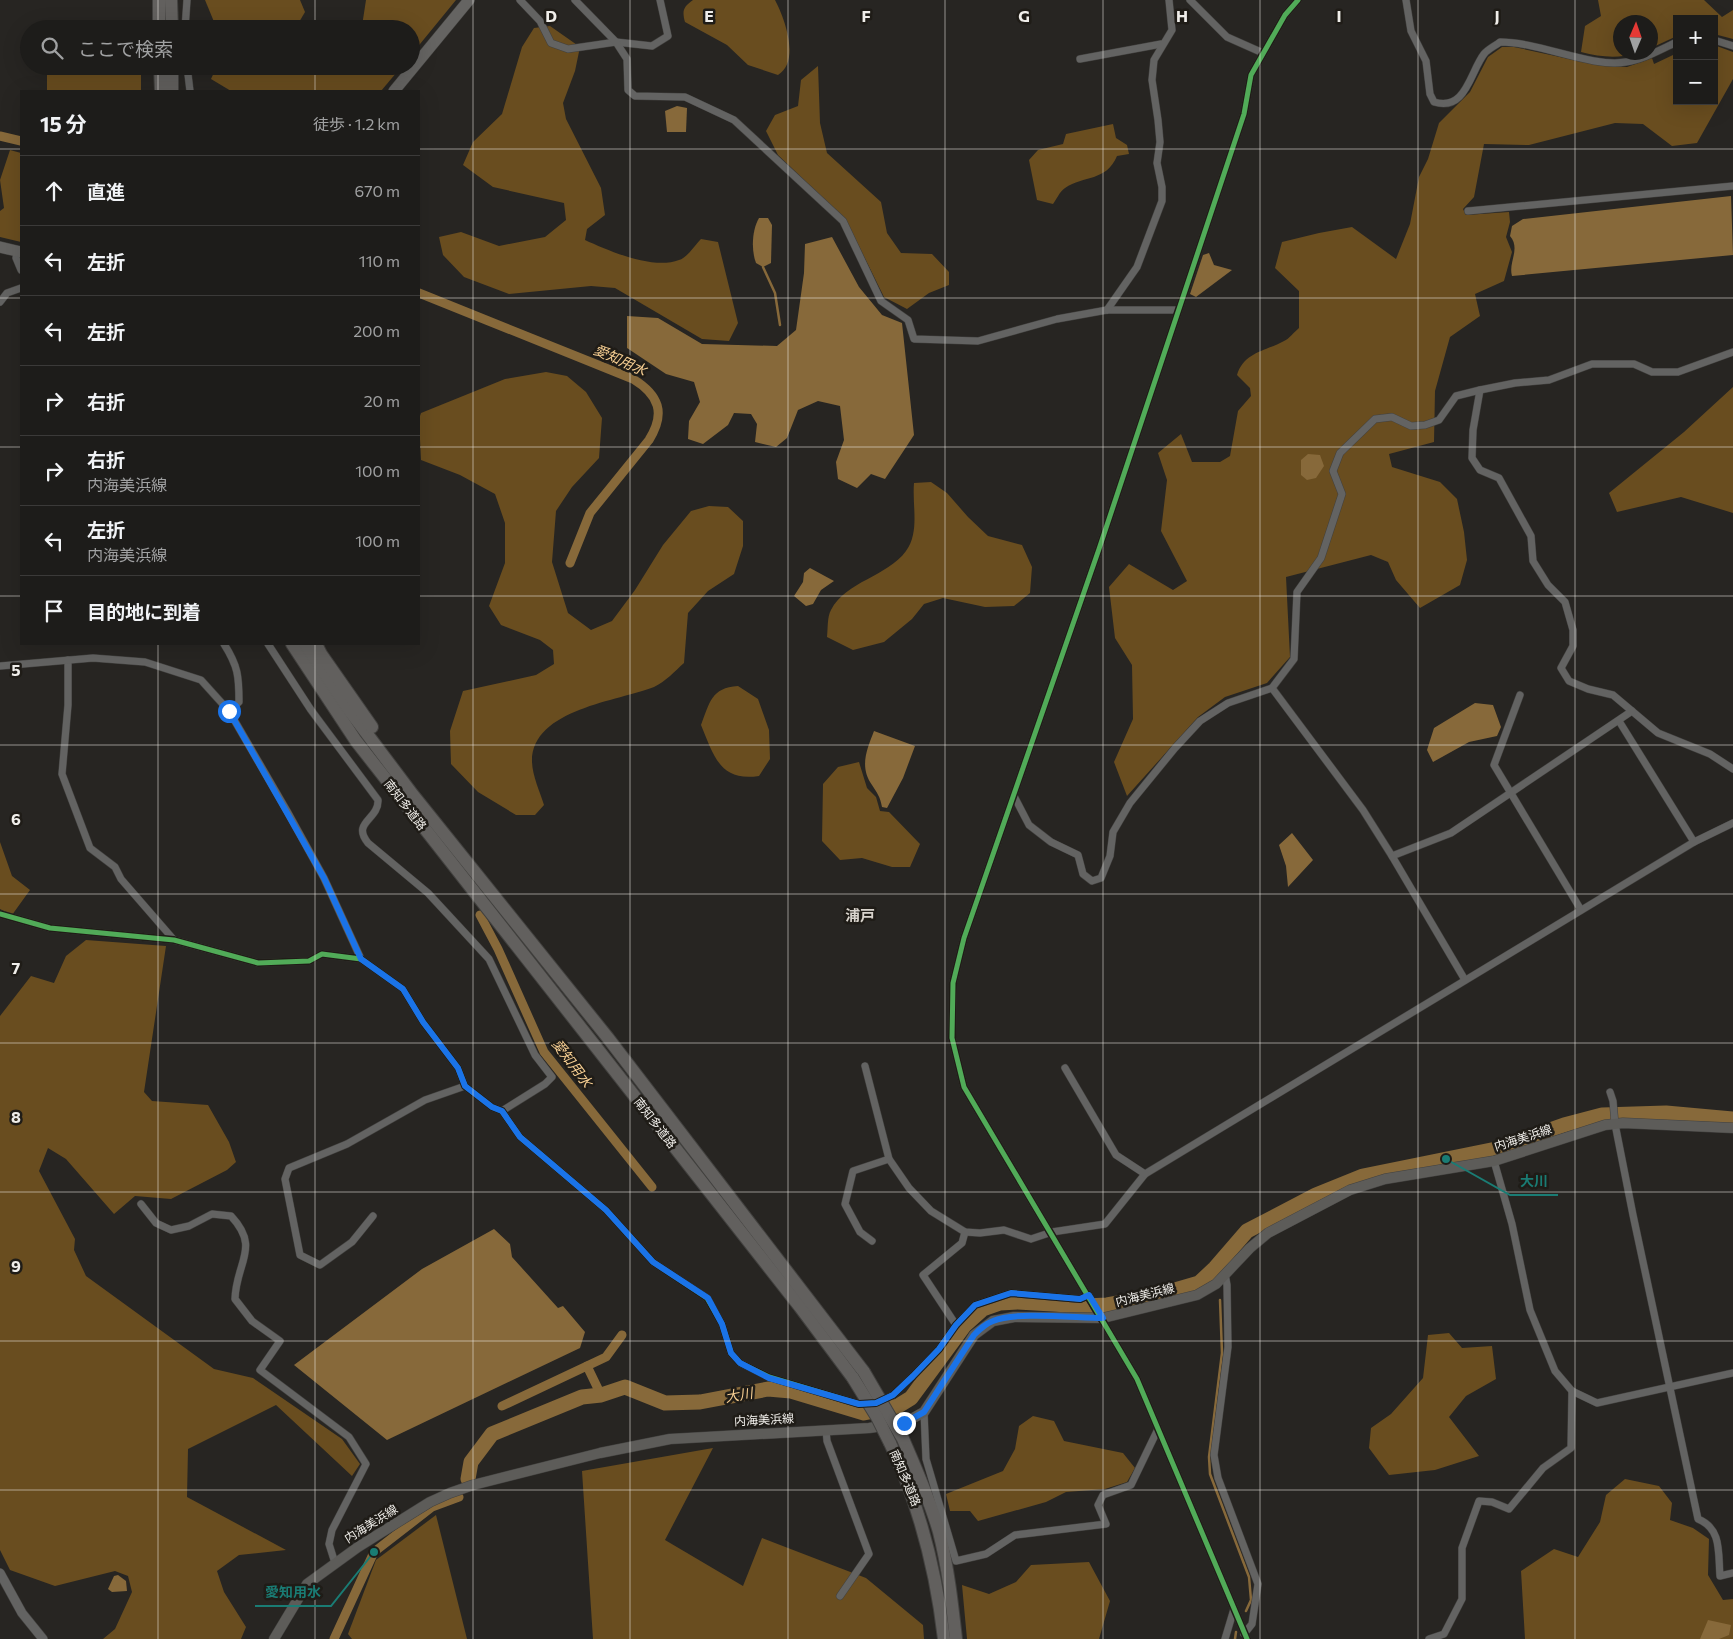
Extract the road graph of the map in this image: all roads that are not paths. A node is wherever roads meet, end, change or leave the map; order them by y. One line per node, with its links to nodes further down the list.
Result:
1 (158, 0): 12 (highway)
2 (172, 0): 13 (highway)
3 (187, 0): 14 (street)
4 (469, 0): 21 (main road)
5 (520, 0): 16 (street)
6 (575, 0): 16 (street)
7 (660, 0): 16 (street)
8 (1169, 0): 17 (street)
9 (1190, 0): 20 (street)
10 (1298, 0): 20 (street)
11 (1406, 0): 18 (street)
12 (159, 20)
13 (172, 20)
14 (186, 20)
15 (1718, 41): 19 (street)
16 (616, 42): 38 (street)
17 (1161, 44): 22 (street); 38 (street)
18 (1673, 44)
19 (1733, 46)
20 (1263, 53): 39 (street)
21 (420, 59)
22 (1080, 59)
23 (160, 75): 27 (highway)
24 (172, 75): 28 (highway)
25 (188, 75): 29 (street)
26 (407, 75): 30 (main road)
27 (161, 90)
28 (172, 90)
29 (190, 90)
30 (395, 90)
31 (1733, 186): 32 (street)
32 (1468, 210)
33 (0, 247): 34 (main road)
34 (19, 252): 35 (street)
35 (20, 268)
36 (20, 288): 37 (street)
37 (0, 302)
38 (1108, 310): 39 (street)
39 (1177, 310): 57 (street)
40 (1733, 352): 41 (street)
41 (1480, 390): 49 (street); 52 (street)
42 (225, 645): 51 (street)
43 (269, 645): 70 (street)
44 (293, 645): 86 (highway, 南知多道路)
45 (307, 645): 56 (highway, 南知多道路)
46 (316, 645): 56 (highway)
47 (68, 660): 48 (street); 51 (street); 63 (street)
48 (0, 666)
49 (1272, 688): 57 (street); 60 (street)
50 (1520, 695): 55 (street)
51 (229, 711): 64 (street)
52 (1632, 711): 53 (street); 54 (street)
53 (1619, 721): 55 (street); 59 (street)
54 (1733, 769)
55 (1510, 793): 60 (street); 61 (street)
56 (413, 795): 86 (highway, 南知多道路)
57 (1014, 796): 79 (street)
58 (1733, 823): 59 (street)
59 (1694, 842): 61 (street)
60 (1392, 856): 65 (street)
61 (1581, 910): 65 (street)
62 (0, 914): 63 (street)
63 (174, 940): 64 (street)
64 (361, 959): 68 (street)
65 (1465, 980): 75 (street)
66 (866, 1066): 73 (street)
67 (1065, 1068): 75 (street)
68 (465, 1086): 70 (street); 77 (street)
69 (1610, 1092): 71 (street)
70 (502, 1111): 84 (street)
71 (1615, 1124): 72 (main road, 内海美浜線); 74 (main road, 内海美浜線); 87 (street)
72 (1733, 1128)
73 (889, 1159): 78 (street); 80 (street)
74 (1494, 1161): 81 (main road, 内海美浜線); 88 (street)
75 (1145, 1174): 79 (street)
76 (141, 1204): 92 (street)
77 (373, 1216)
78 (965, 1232): 79 (street); 84 (street)
79 (1052, 1232): 82 (street)
80 (872, 1241)
81 (1225, 1274): 83 (main road, 内海美浜線); 97 (street)
82 (1090, 1298): 83 (street); 84 (street)
83 (1101, 1315): 89 (main road, 内海美浜線); 90 (street)
84 (956, 1325)
85 (1733, 1373): 87 (street)
86 (859, 1375): 100 (highway, 南知多道路, bridge); 101 (highway, 南知多道路, bridge)
87 (1670, 1386): 88 (street); 94 (street)
88 (1572, 1390): 103 (street)
89 (924, 1412): 90 (street); 91 (main road, 内海美浜線)
90 (1158, 1428): 96 (street)
91 (826, 1430): 92 (main road, 内海美浜線); 95 (street)
92 (334, 1563): 99 (main road, 内海美浜線)
93 (0, 1573): 98 (street)
94 (1733, 1573)
95 (840, 1596)
96 (1234, 1609): 97 (street); 102 (street)
97 (1245, 1636)
98 (43, 1639)
99 (274, 1639)
100 (944, 1639)
101 (956, 1639)
102 (1225, 1639)
103 (1429, 1639)

